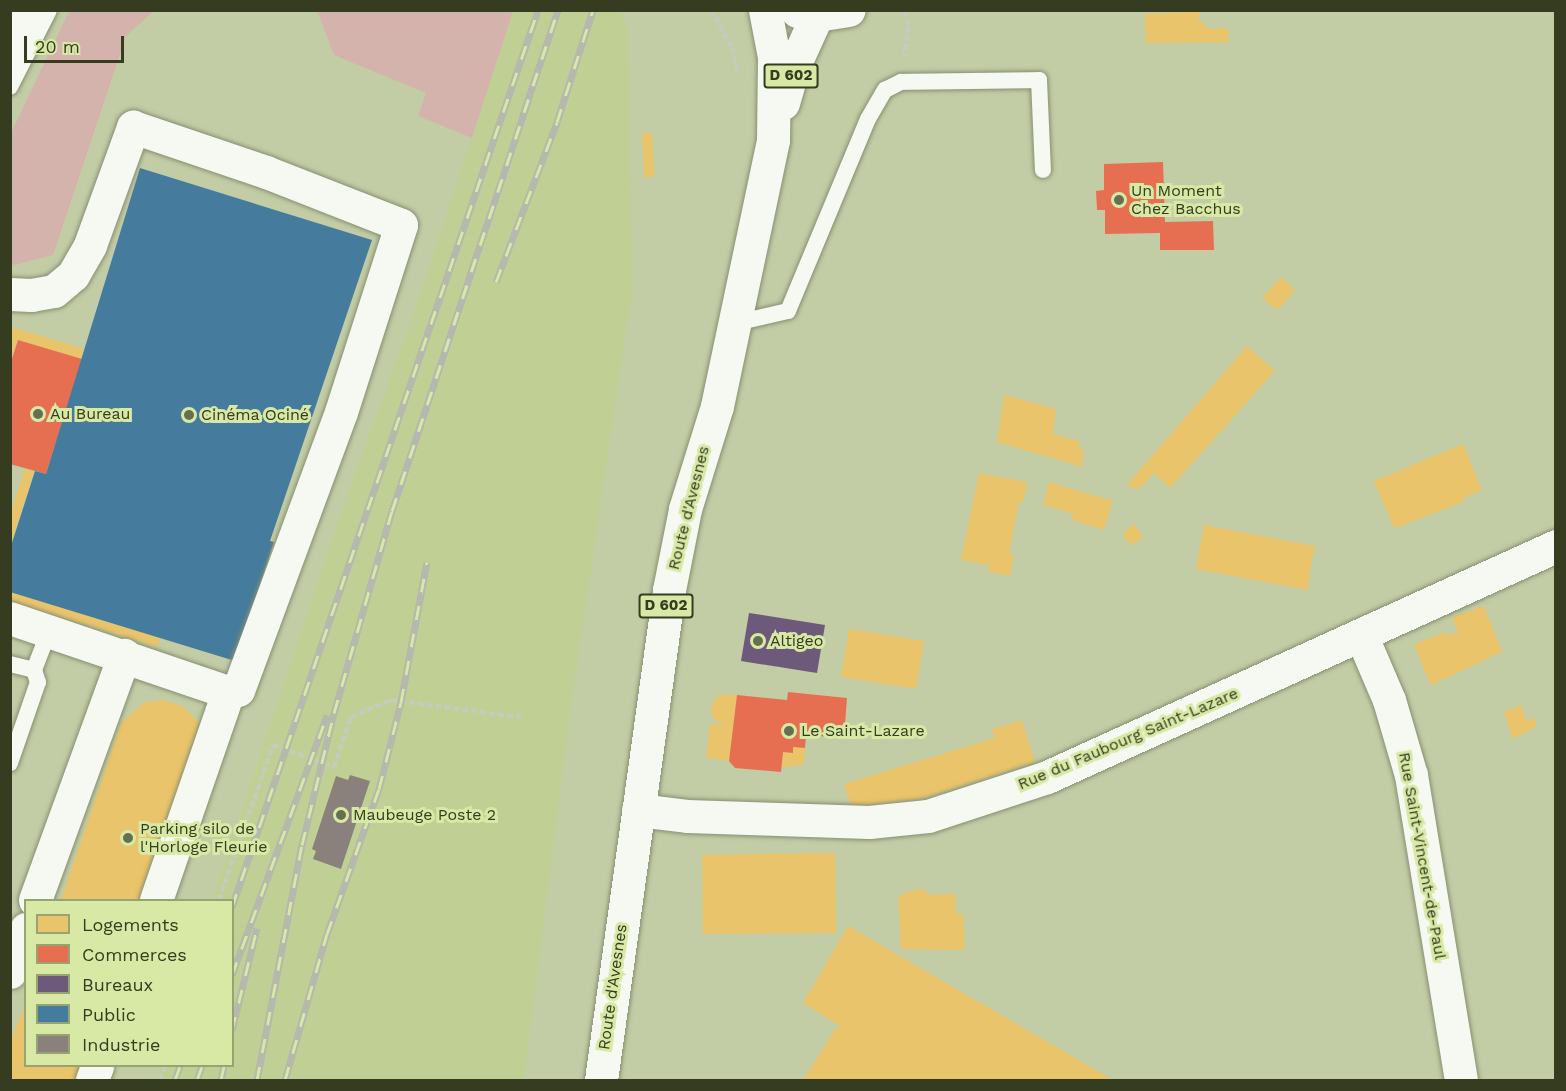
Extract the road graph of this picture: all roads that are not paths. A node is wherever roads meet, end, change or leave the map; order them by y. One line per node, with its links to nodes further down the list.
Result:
1 (31, 10): 5 (street)
2 (49, 10): 6 (lane)
3 (765, 10): 7 (street, Route d'Avesnes / D 602)
4 (821, 12): 7 (street, D 602)
5 (10, 52)
6 (10, 87)
7 (773, 140): 10 (street, Route d'Avesnes / D 602)
8 (1043, 170): 10 (lane)
9 (10, 294): 18 (street)
10 (736, 323): 20 (street, Route d'Avesnes / D 602)
11 (1556, 546): 14 (street, Rue du Faubourg Saint-Lazare)
12 (10, 618): 13 (street)
13 (49, 631): 15 (street); 17 (lane)
14 (1362, 637): 20 (street, Rue du Faubourg Saint-Lazare); 26 (street, Rue Saint-Vincent-de-Paul)
15 (124, 656): 18 (street); 21 (street)
16 (10, 664): 17 (lane)
17 (34, 670): 19 (lane)
18 (228, 692): 22 (street)
19 (12, 752)
20 (638, 810): 25 (street, Route d'Avesnes / D 602)
21 (35, 899)
22 (156, 899)
23 (24, 934): 24 (street)
24 (10, 972)
25 (601, 1080)
26 (1461, 1080)

